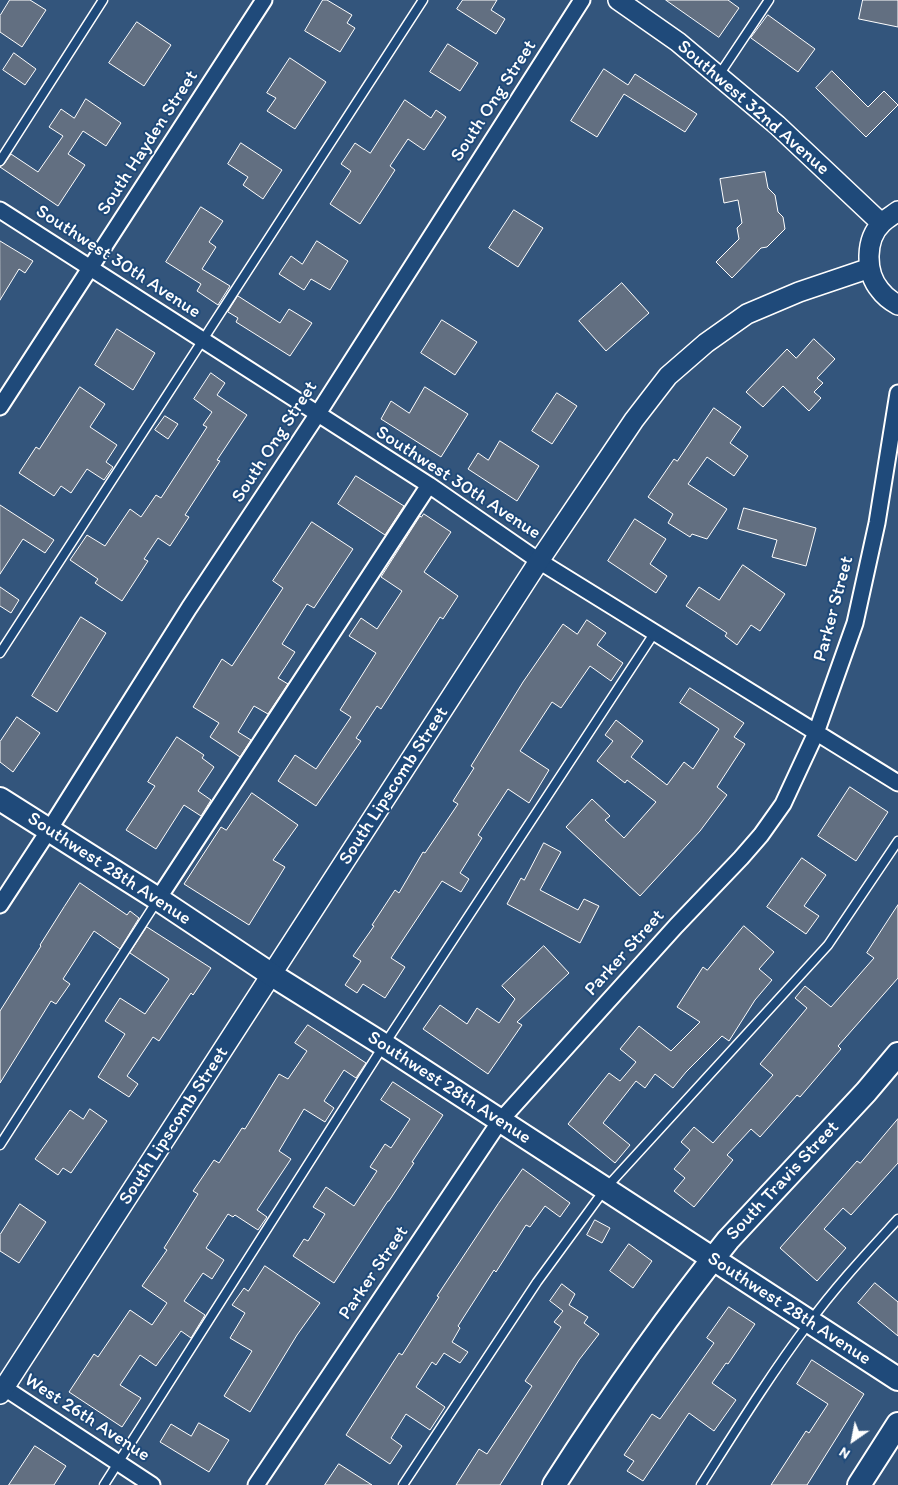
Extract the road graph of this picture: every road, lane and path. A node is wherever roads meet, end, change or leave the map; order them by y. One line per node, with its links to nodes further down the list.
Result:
1 (103, 0): 8 (lane)
2 (264, 0): 12 (street, South Hayden Street)
3 (423, 0): 15 (lane)
4 (582, 0): 18 (street, South Ong Street)
5 (618, 0): 7 (street, Southwest 32nd Avenue)
6 (769, 0): 7 (lane)
7 (718, 76): 11 (street, Southwest 32nd Avenue)
8 (0, 161)
9 (0, 210): 12 (street, Southwest 30th Avenue)
10 (898, 211): 11 (street)
11 (881, 223): 13 (street)
12 (91, 267): 15 (street, Southwest 30th Avenue); 17 (street, South Hayden Street)
13 (870, 268): 14 (street); 20 (street, South Lipscomb Street)
14 (898, 305)
15 (202, 340): 18 (street, Southwest 30th Avenue); 22 (lane)
16 (898, 393): 23 (street, Parker Street)
17 (0, 407)
18 (317, 415): 19 (street, Southwest 30th Avenue); 26 (street, South Ong Street)
19 (429, 485): 20 (street, Southwest 30th Avenue); 28 (street)
20 (540, 561): 21 (street, Southwest 30th Avenue); 30 (street, South Lipscomb Street)
21 (655, 632): 23 (street, Southwest 30th Avenue); 31 (lane)
22 (0, 653)
23 (816, 733): 24 (street, Southwest 30th Avenue); 33 (street, Parker Street)
24 (898, 783)
25 (0, 799): 26 (main road, Southwest 28th Avenue)
26 (49, 830): 28 (main road, Southwest 28th Avenue); 29 (street, South Ong Street)
27 (898, 841): 35 (lane)
28 (158, 899): 30 (main road, Southwest 28th Avenue); 34 (lane)
29 (0, 905)
30 (272, 975): 31 (main road, Southwest 28th Avenue); 40 (street, South Lipscomb Street)
31 (384, 1045): 33 (main road, Southwest 28th Avenue); 42 (lane)
32 (898, 1054): 37 (main road, South Travis Street)
33 (500, 1121): 35 (main road, Southwest 28th Avenue); 45 (street, Parker Street)
34 (0, 1145)
35 (605, 1189): 37 (main road, Southwest 28th Avenue); 46 (lane)
36 (898, 1219): 38 (lane)
37 (713, 1259): 38 (main road, Southwest 28th Avenue); 47 (main road, South Travis Street)
38 (809, 1322): 39 (main road, Southwest 28th Avenue); 48 (lane)
39 (898, 1379)
40 (1, 1389): 42 (street, West 26th Avenue)
41 (898, 1424): 49 (main road)
42 (119, 1463): 43 (lane); 44 (street, West 26th Avenue)
43 (104, 1485)
44 (152, 1485)
45 (256, 1485)
46 (403, 1485)
47 (554, 1485)
48 (701, 1485)
49 (860, 1485)

